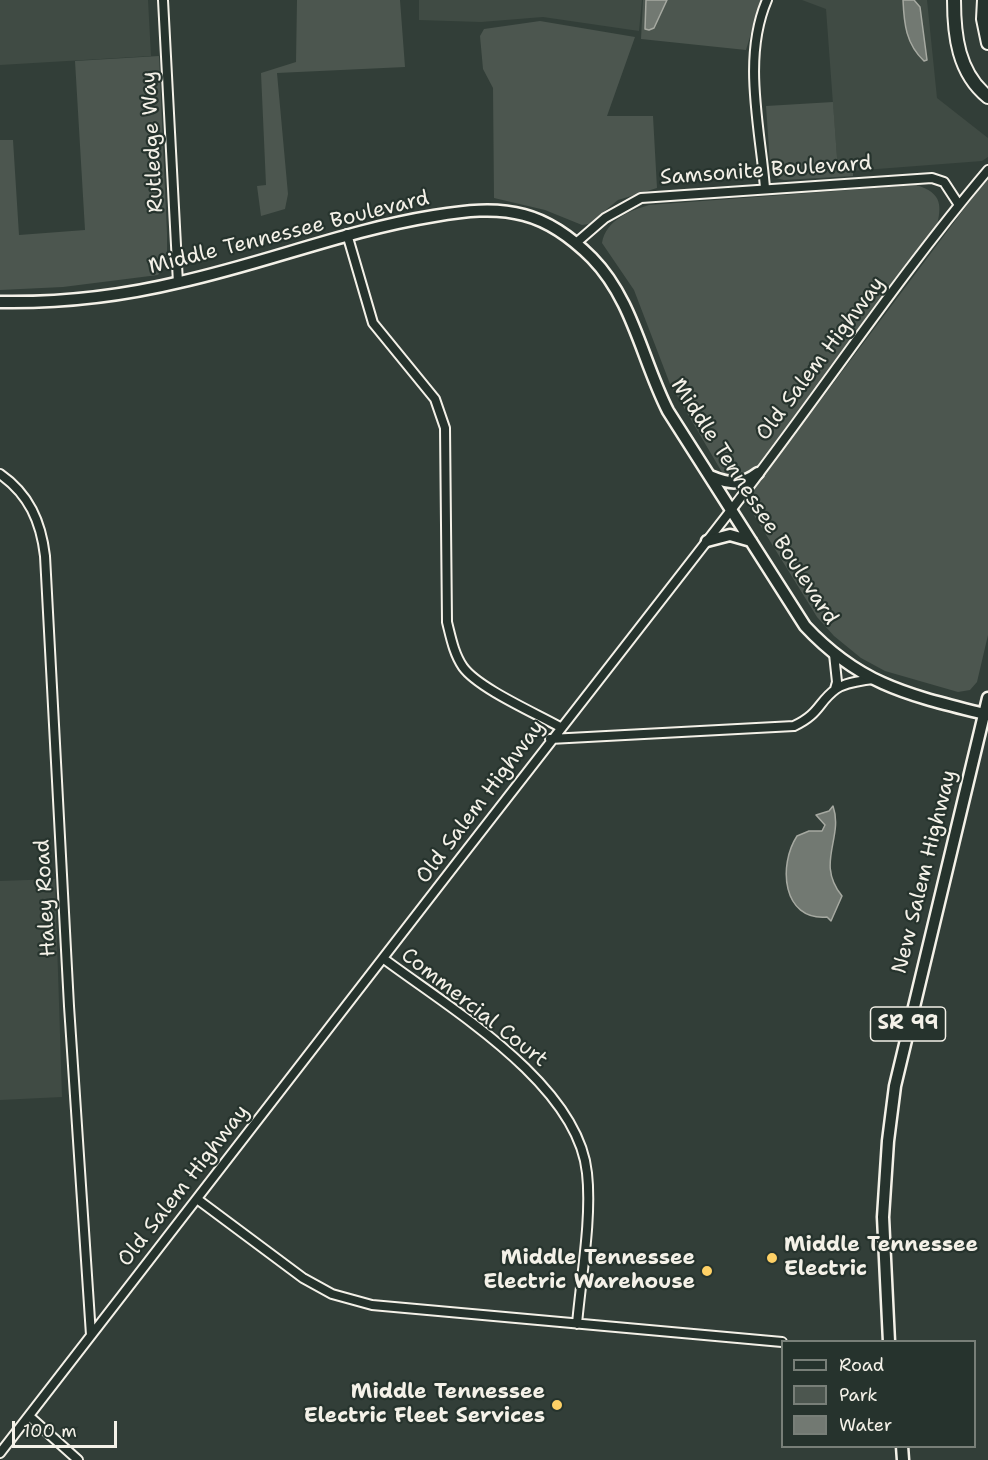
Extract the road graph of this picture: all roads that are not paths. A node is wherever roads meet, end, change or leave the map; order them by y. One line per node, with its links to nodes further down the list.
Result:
1 (163, 0): 12 (street, Rutledge Way)
2 (767, 0): 8 (street)
3 (954, 0): 6 (highway)
4 (984, 0): 5 (highway)
5 (988, 43)
6 (988, 97)
7 (988, 170): 9 (street, Old Salem Highway)
8 (765, 188): 9 (street, Samsonite Boulevard); 11 (street, Samsonite Boulevard)
9 (959, 205): 14 (street, Old Salem Highway)
10 (347, 234): 11 (main road, Middle Tennessee Boulevard); 12 (main road, Middle Tennessee Boulevard); 25 (street)
11 (576, 243): 16 (main road, Middle Tennessee Boulevard)
12 (178, 283): 13 (main road, Middle Tennessee Boulevard)
13 (0, 302)
14 (758, 473): 16 (main road); 17 (street, Old Salem Highway)
15 (0, 474): 30 (street, Haley Road)
16 (710, 476): 17 (main road, Middle Tennessee Boulevard)
17 (731, 510): 18 (street, Old Salem Highway); 19 (main road, Middle Tennessee Boulevard)
18 (707, 541): 19 (main road); 25 (street, Old Salem Highway)
19 (751, 541): 20 (main road, Middle Tennessee Boulevard)
20 (834, 654): 21 (main road, Middle Tennessee Boulevard); 22 (street)
21 (872, 680): 22 (street); 24 (main road, Middle Tennessee Boulevard)
22 (836, 689): 26 (street)
23 (988, 698): 24 (main road, New Salem Highway / SR 99)
24 (986, 714): 31 (main road, New Salem Highway / SR 99)
25 (560, 727): 26 (street, Old Salem Highway)
26 (550, 739): 27 (street, Old Salem Highway)
27 (384, 959): 28 (street, Old Salem Highway); 29 (street, Commercial Court)
28 (197, 1199): 29 (street); 30 (street, Old Salem Highway)
29 (577, 1324): 32 (street)
30 (91, 1335): 33 (street, Old Salem Highway)
31 (889, 1340)
32 (781, 1342)
33 (28, 1416): 34 (street, Old Salem Highway); 35 (street)
34 (0, 1453)
35 (78, 1460)

